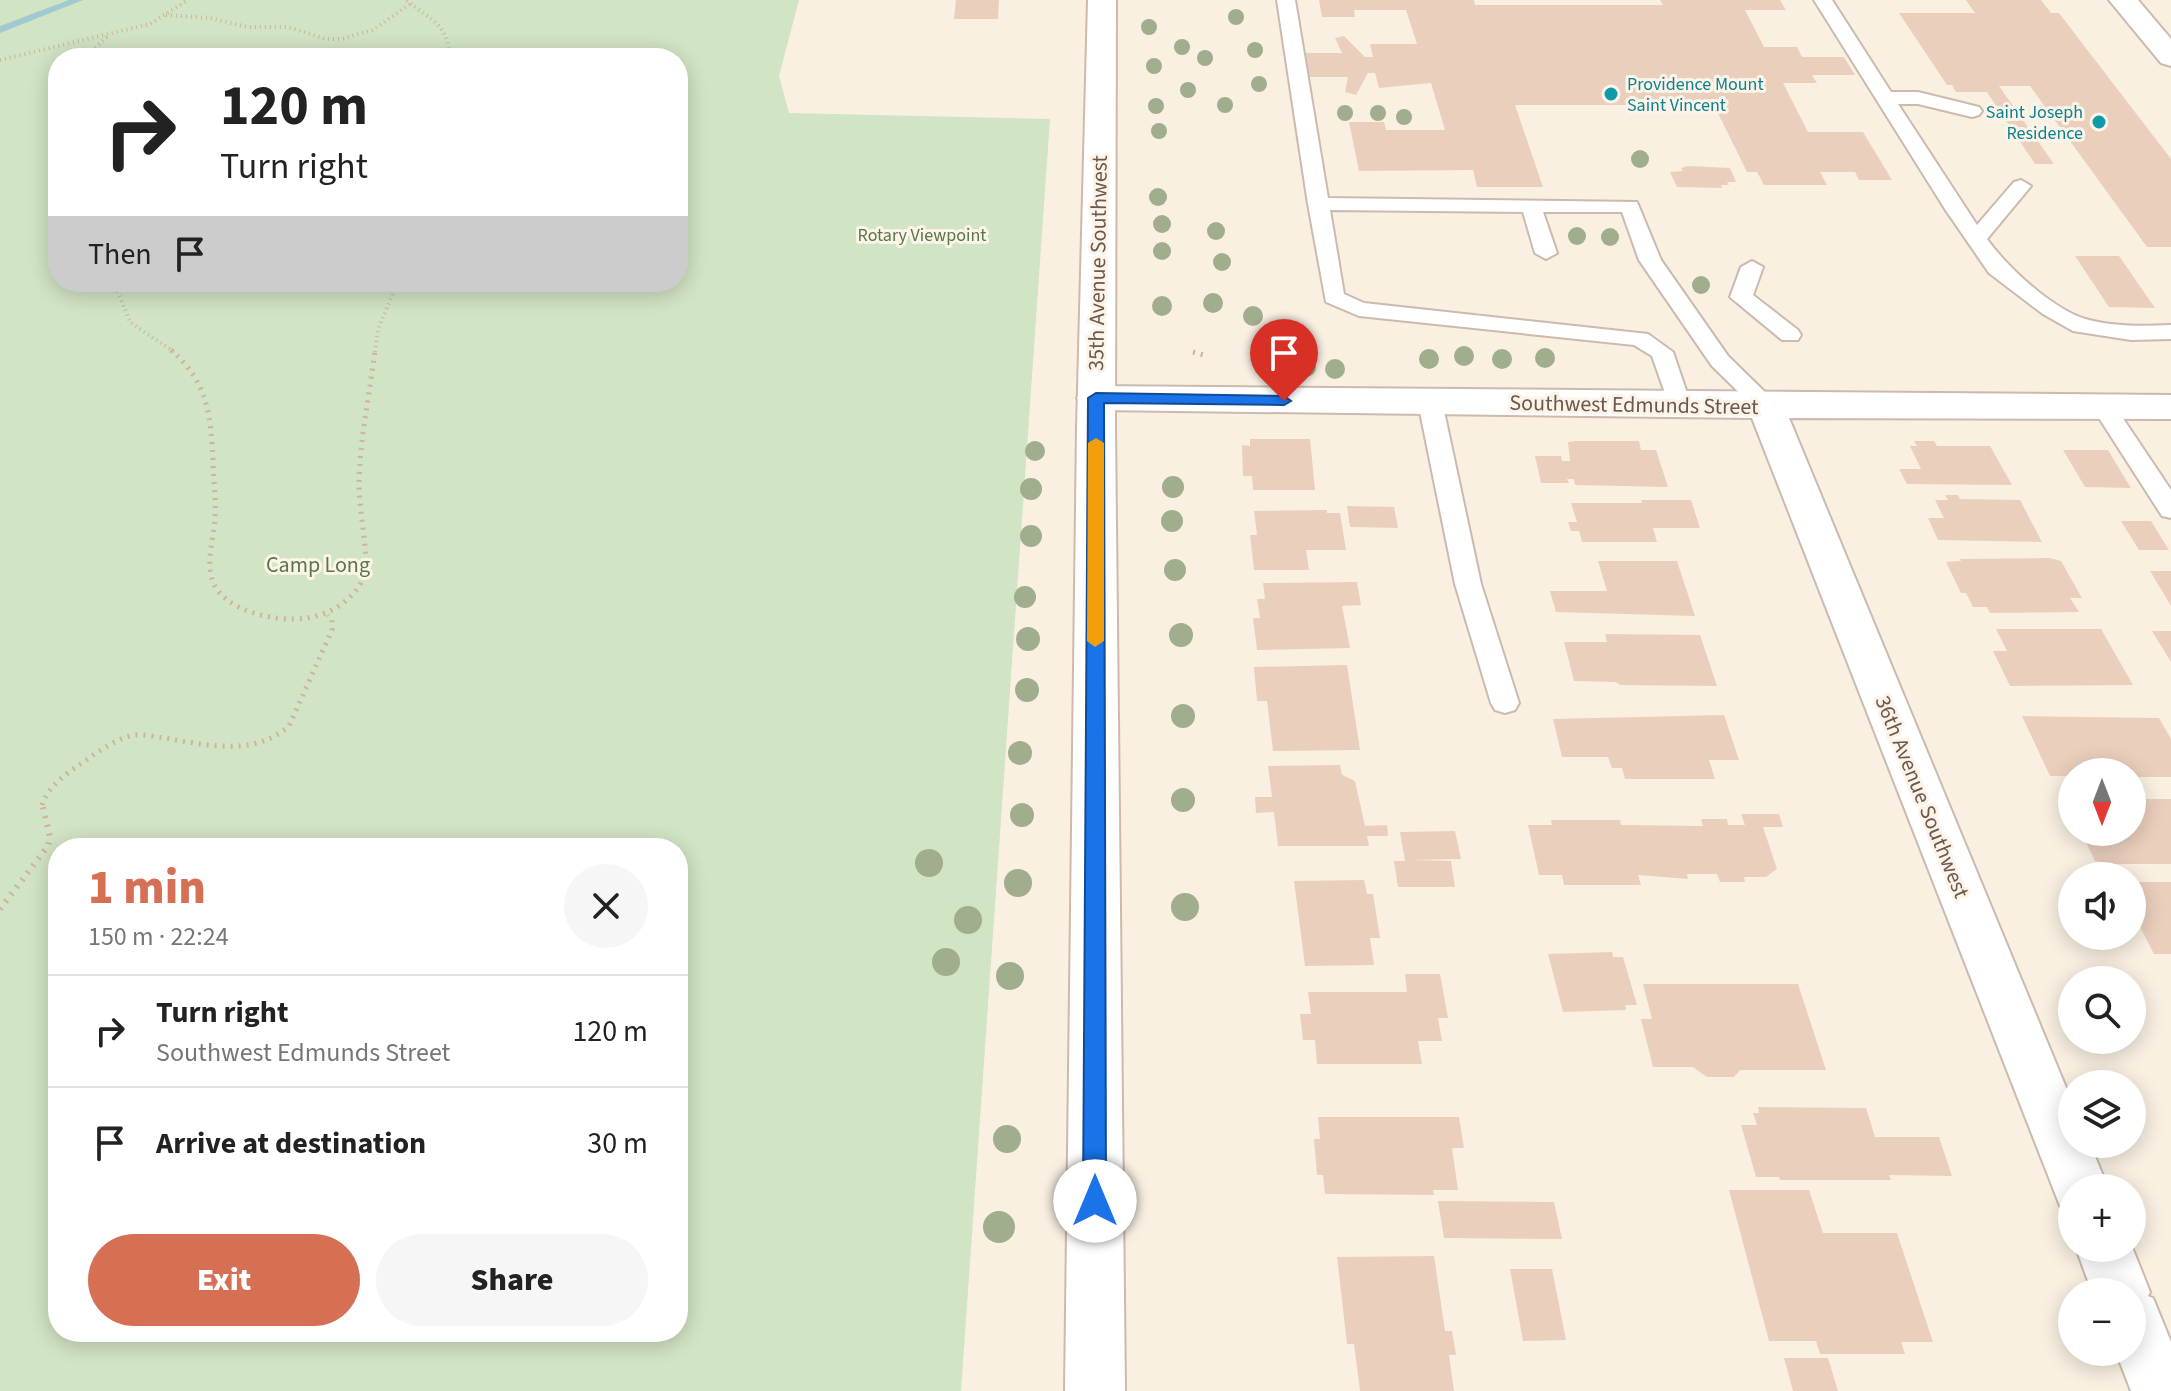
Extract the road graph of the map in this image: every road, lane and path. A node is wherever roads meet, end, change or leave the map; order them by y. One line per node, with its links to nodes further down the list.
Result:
1 (188, 0): 7 (path)
2 (1102, 0): 27 (street, 35th Avenue Southwest)
3 (1286, 0): 18 (lane)
4 (1823, 0): 15 (lane)
5 (2123, 0): 13 (street)
6 (409, 2): 7 (path); 11 (path)
7 (166, 15): 8 (path)
8 (109, 35): 9 (path); 10 (path)
9 (52, 48)
10 (95, 48)
11 (449, 48)
12 (48, 49): 14 (path)
13 (2171, 57)
14 (0, 60)
15 (1885, 98): 16 (lane); 20 (lane)
16 (1972, 111)
17 (2021, 186): 20 (lane)
18 (1318, 204): 19 (lane); 29 (lane)
19 (1531, 205): 21 (lane); 30 (lane)
20 (1976, 239): 25 (lane)
21 (1546, 253)
22 (1752, 267): 26 (lane)
23 (118, 292): 34 (path)
24 (394, 292): 34 (path)
25 (2171, 332)
26 (1790, 335)
27 (1096, 398): 28 (street, Southwest Edmunds Street); 41 (street, 35th Avenue Southwest)
28 (1430, 402): 29 (street, Southwest Edmunds Street); 35 (lane)
29 (1679, 405): 30 (street, Southwest Edmunds Street)
30 (1766, 406): 31 (street, Southwest Edmunds Street); 39 (street, 36th Avenue Southwest)
31 (2104, 407): 32 (street, Southwest Edmunds Street); 33 (lane)
32 (2171, 407)
33 (2171, 510)
34 (328, 615): 36 (path)
35 (1505, 703)
36 (48, 838)
37 (48, 840): 38 (path)
38 (0, 909)
39 (2074, 1174)
40 (2146, 1353): 42 (street)
41 (1095, 1391)
42 (2161, 1391)

